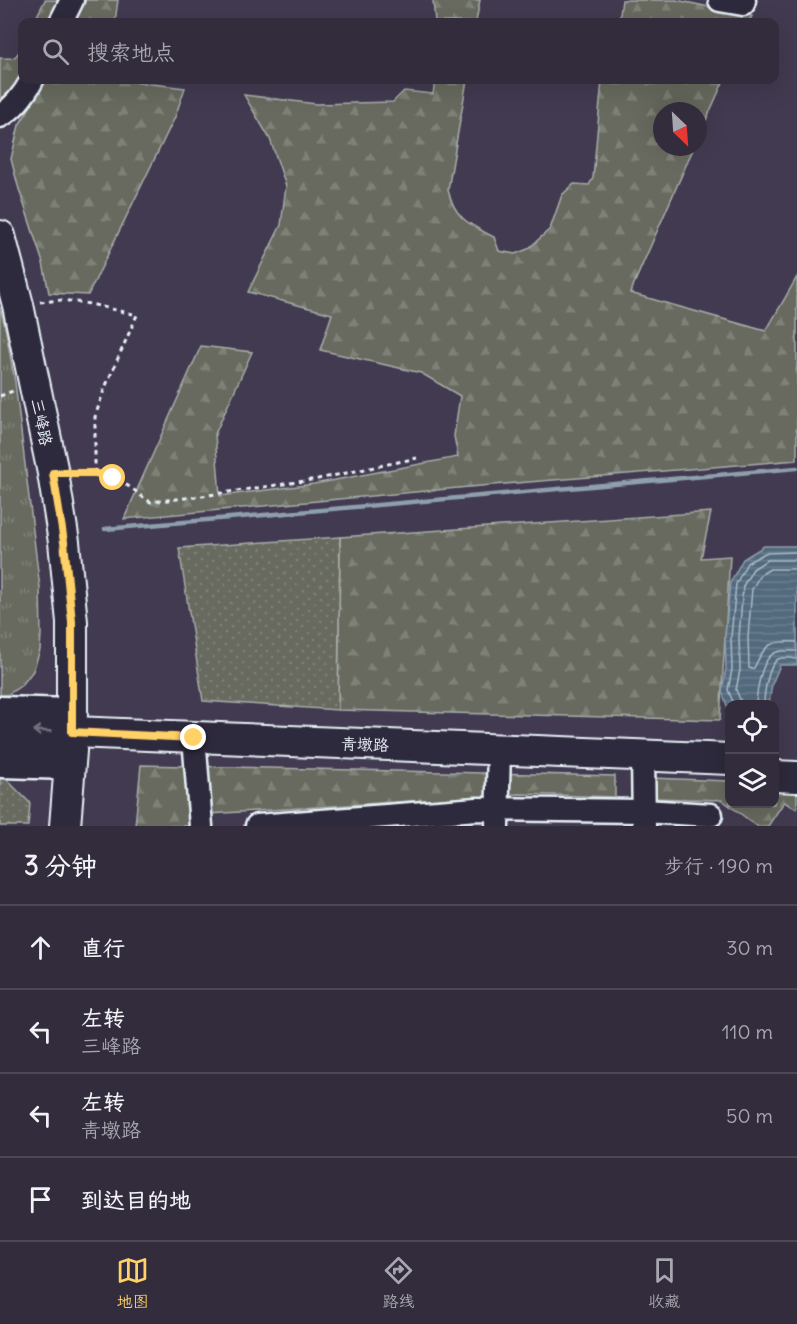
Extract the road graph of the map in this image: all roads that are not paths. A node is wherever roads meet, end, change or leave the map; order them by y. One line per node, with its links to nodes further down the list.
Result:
1 (72, 0): 4 (lane)
2 (720, 0): 3 (lane)
3 (744, 0)
4 (62, 18)
5 (30, 84): 6 (lane)
6 (0, 116)
7 (0, 236): 10 (main road, 三峰路)
8 (0, 708): 10 (lane)
9 (0, 729): 10 (main road, 青墩路, one-way to 9)
10 (71, 740): 11 (main road, 青墩路); 12 (main road, 青墩路); 18 (lane); 25 (main road, 三峰路)
11 (195, 745): 13 (main road, 青墩路); 26 (lane)
12 (0, 752)
13 (499, 757): 17 (main road, 青墩路); 23 (lane)
14 (725, 759): 17 (main road, 青墩路)
15 (779, 761): 16 (main road)
16 (797, 762)
17 (643, 763): 19 (main road, 青墩路); 24 (lane)
18 (0, 766)
19 (725, 774)
20 (779, 776): 21 (main road)
21 (797, 777)
22 (711, 814): 24 (lane)
23 (498, 818): 24 (lane); 27 (lane)
24 (644, 818)
25 (64, 826)
26 (201, 826)
27 (256, 826)

